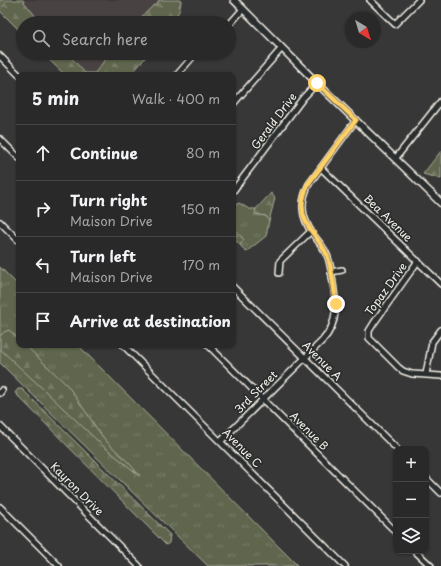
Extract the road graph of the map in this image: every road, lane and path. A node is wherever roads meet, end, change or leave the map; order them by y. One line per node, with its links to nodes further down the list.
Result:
1 (234, 0): 4 (street)
2 (370, 0): 3 (street)
3 (419, 0)
4 (243, 9): 5 (street); 6 (street)
5 (236, 17)
6 (282, 48): 11 (street); 12 (street)
7 (0, 56): 9 (street)
8 (190, 60): 10 (street)
9 (16, 72)
10 (180, 72)
11 (317, 83): 14 (street); 19 (street, Gerald Drive)
12 (236, 101)
13 (441, 101): 17 (street)
14 (356, 120): 17 (street); 18 (street, 3rd Street)
15 (0, 139): 16 (street)
16 (16, 155)
17 (395, 159): 20 (street)
18 (321, 168): 22 (street, 3rd Street); 24 (street, Bea Avenue)
19 (236, 187)
20 (441, 203)
21 (0, 222): 23 (street)
22 (311, 231): 26 (street, 3rd Street); 27 (street)
23 (16, 238)
24 (418, 261): 28 (street, Bea Avenue); 34 (street, Topaz Drive)
25 (342, 270): 26 (street)
26 (331, 272): 33 (street, 3rd Street)
27 (279, 273)
28 (441, 284)
29 (236, 290): 33 (street, Avenue A)
30 (441, 330): 34 (street)
31 (126, 348): 38 (street, Avenue C)
32 (211, 348): 36 (street, Avenue B)
33 (305, 357): 36 (street, 3rd Street); 39 (street, Avenue A)
34 (426, 374): 35 (street, Topaz Drive)
35 (441, 376)
36 (263, 400): 38 (street, 3rd Street); 43 (street, Avenue B)
37 (0, 426): 46 (street, Kayron Drive)
38 (221, 441): 47 (street, Avenue C)
39 (394, 446)
40 (429, 481): 41 (street)
41 (441, 493)
42 (0, 507): 45 (street)
43 (393, 529)
44 (418, 554): 48 (street)
45 (59, 566)
46 (139, 566)
47 (345, 566)
48 (431, 566)

